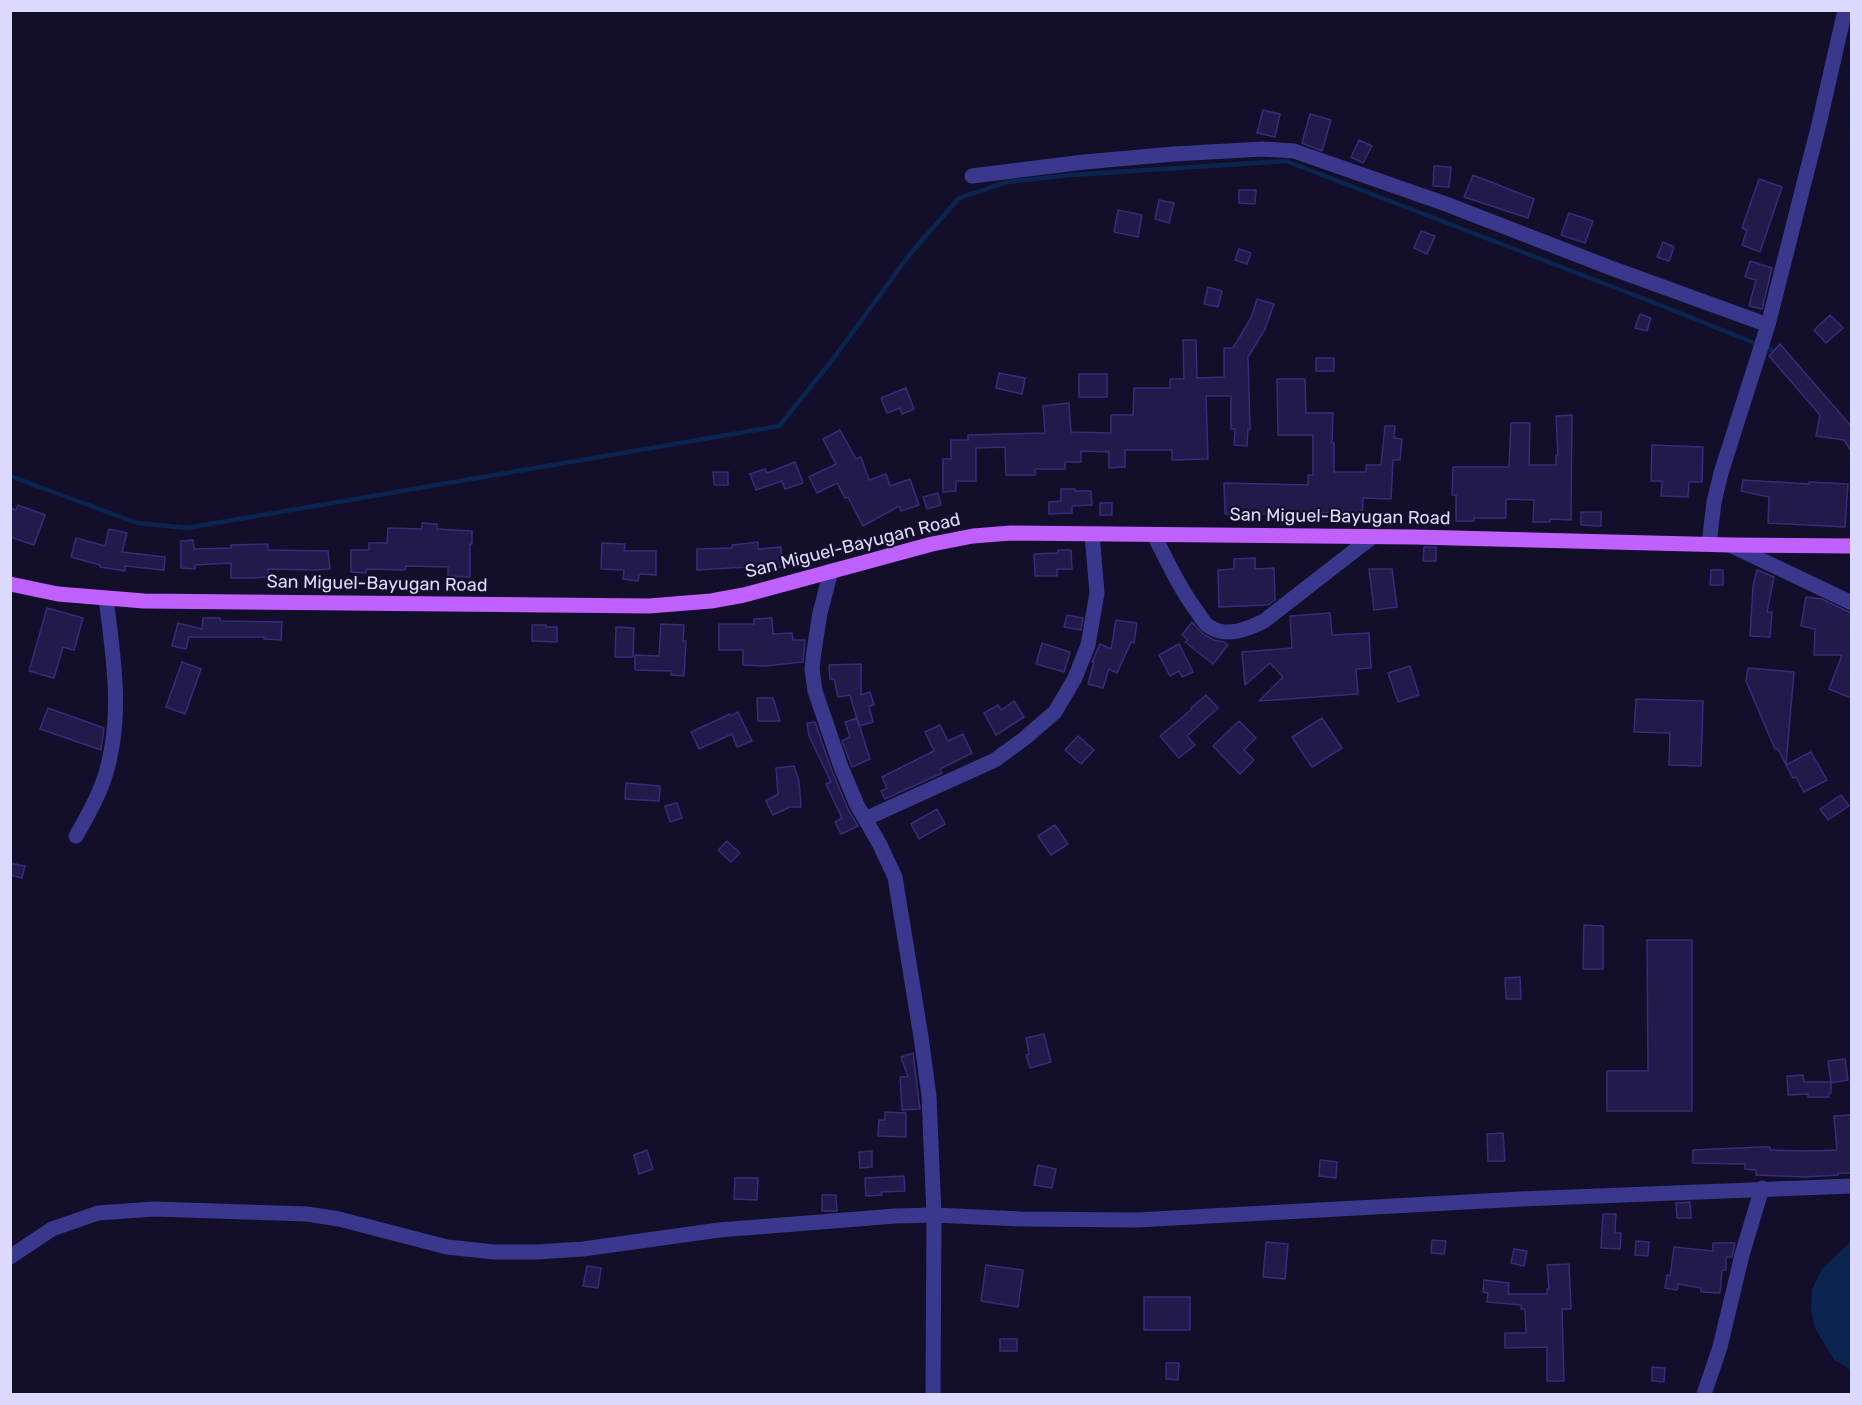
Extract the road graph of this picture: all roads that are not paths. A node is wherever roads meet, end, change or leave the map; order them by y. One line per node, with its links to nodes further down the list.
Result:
1 (1845, 10): 3 (street)
2 (972, 176): 3 (street)
3 (1768, 325): 7 (street)
4 (1092, 534): 5 (main road, San Miguel-Bayugan Road); 10 (main road, San Miguel-Bayugan Road); 14 (street)
5 (1154, 534): 6 (main road, San Miguel-Bayugan Road); 6 (street)
6 (1372, 537): 7 (main road, San Miguel-Bayugan Road)
7 (1709, 544): 8 (main road, San Miguel-Bayugan Road)
8 (1730, 545): 9 (main road, San Miguel-Bayugan Road); 13 (street)
9 (1851, 546)
10 (831, 571): 12 (main road, San Miguel-Bayugan Road); 14 (street)
11 (10, 584): 12 (main road, San Miguel-Bayugan Road)
12 (106, 599): 15 (street)
13 (1851, 603)
14 (865, 819): 18 (street)
15 (76, 836)
16 (1851, 1186): 17 (street)
17 (1762, 1188): 18 (street); 21 (street)
18 (934, 1215): 19 (street); 20 (street)
19 (10, 1257)
20 (933, 1395)
21 (1704, 1395)

